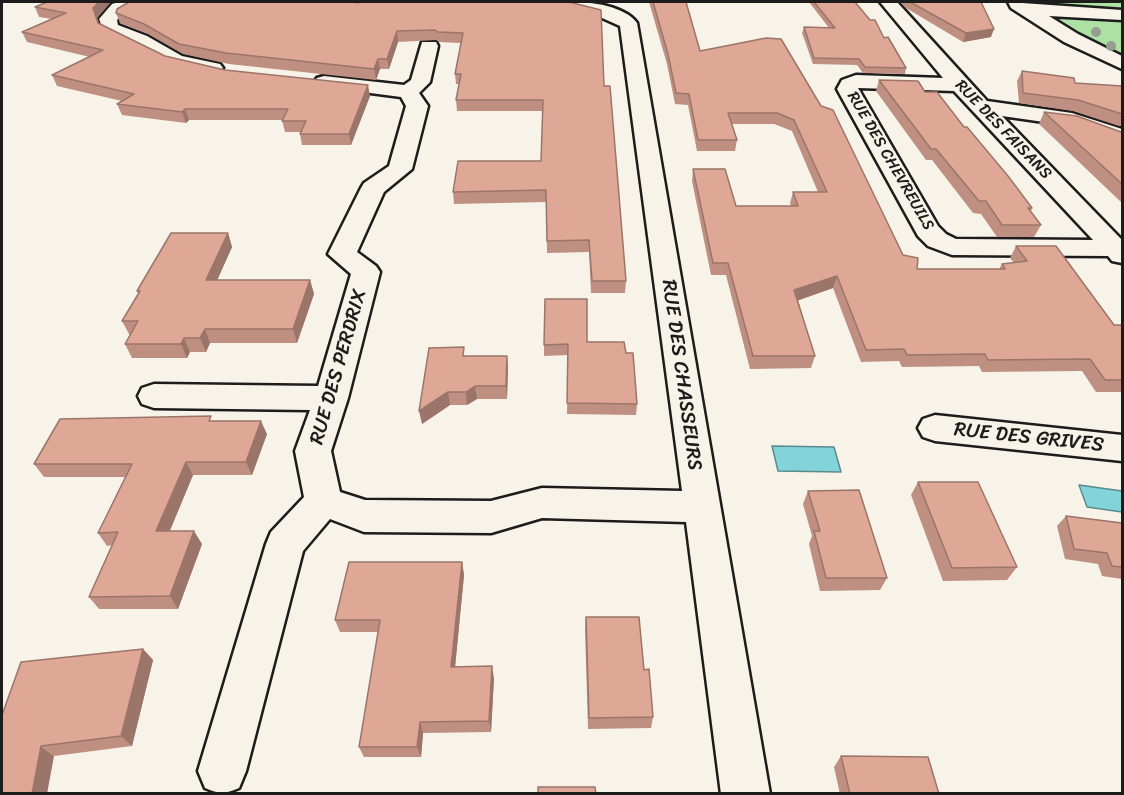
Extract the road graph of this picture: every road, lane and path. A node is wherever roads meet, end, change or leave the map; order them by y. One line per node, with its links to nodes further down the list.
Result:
1 (132, 2): 10 (street)
2 (564, 2): 22 (street, RUE DES CHASSEURS)
3 (888, 2): 12 (street, RUE DES FAISANS)
4 (1021, 5): 5 (street); 6 (street)
5 (1122, 15)
6 (1071, 38): 7 (street); 9 (street)
7 (1122, 42)
8 (429, 46): 13 (street)
9 (1122, 63)
10 (229, 72)
11 (308, 80): 13 (street)
12 (960, 85): 14 (street, RUE DES FAISANS); 16 (street, RUE DES CHEVREUILS)
13 (408, 92): 18 (street, RUE DES PERDRIX)
14 (981, 107): 15 (street); 16 (street, RUE DES FAISANS)
15 (1122, 137)
16 (1119, 252)
17 (154, 396): 18 (street)
18 (332, 398): 21 (street, RUE DES PERDRIX)
19 (935, 428): 20 (street, RUE DES GRIVES)
20 (1122, 448)
21 (323, 501): 22 (street); 23 (street)
22 (701, 507): 24 (street, RUE DES CHASSEURS)
23 (222, 771)
24 (746, 794)

